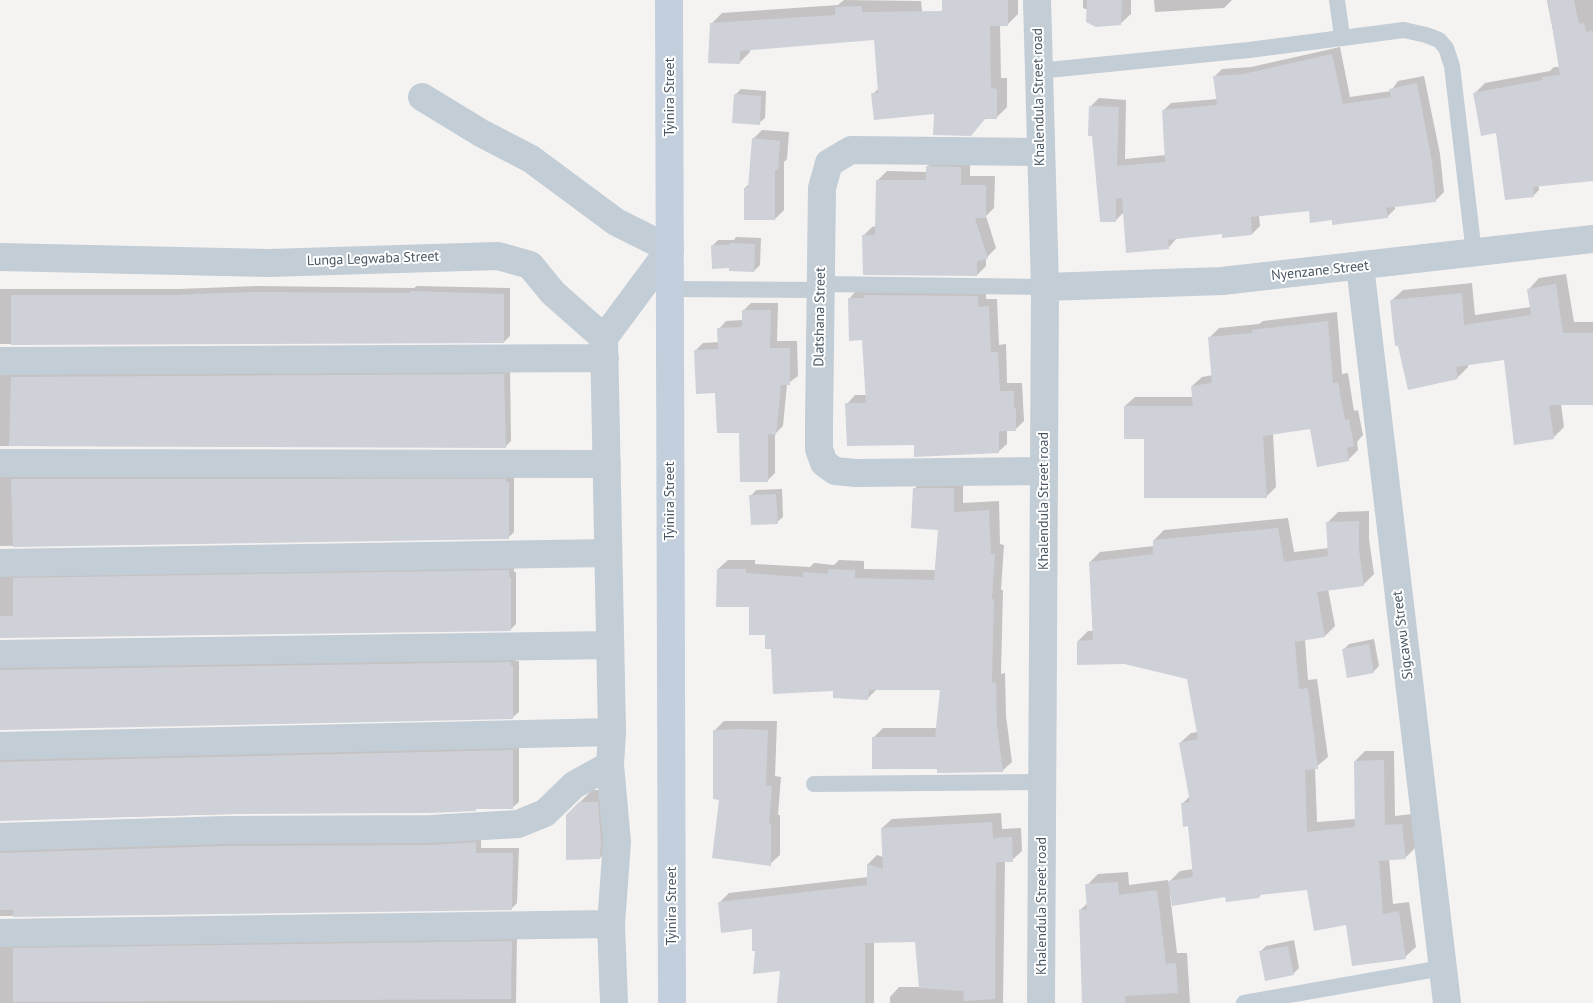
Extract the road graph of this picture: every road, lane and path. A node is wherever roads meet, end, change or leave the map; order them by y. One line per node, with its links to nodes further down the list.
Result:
1 (669, 0): 9 (street, Tyinira Street)
2 (1037, 0): 5 (street, Khalendula Street road)
3 (1337, 0): 4 (lane)
4 (1342, 36): 5 (lane); 10 (lane)
5 (1038, 71): 7 (street, Khalendula Street road)
6 (422, 97): 9 (street)
7 (1040, 152): 13 (street, Dlatshana Street); 14 (street, Khalendula Street road)
8 (1593, 240): 10 (street, Nyenzane Street)
9 (670, 249): 15 (street, Tyinira Street); 16 (street)
10 (1474, 253): 12 (street, Nyenzane Street)
11 (0, 257): 16 (street, Lunga Legwaba Street)
12 (1360, 266): 14 (street, Nyenzane Street); 33 (street, Sigcawu Street)
13 (821, 287): 14 (lane); 15 (lane); 20 (street, Dlatshana Street)
14 (1045, 287): 20 (street, Khalendula Street road)
15 (670, 289): 35 (street, Tyinira Street)
16 (604, 348): 17 (street); 19 (street)
17 (0, 361)
18 (0, 463): 19 (street)
19 (607, 464): 21 (street)
20 (1044, 471): 28 (street, Khalendula Street road)
21 (608, 553): 22 (street); 23 (street)
22 (0, 563)
23 (610, 645): 24 (street); 25 (street)
24 (0, 654)
25 (612, 732): 26 (street); 27 (street)
26 (0, 746)
27 (610, 765): 30 (street); 31 (street)
28 (1043, 782): 29 (lane); 36 (street, Khalendula Street road)
29 (814, 784)
30 (0, 837)
31 (612, 924): 32 (street); 34 (street)
32 (0, 933)
33 (1442, 968): 37 (lane); 38 (street, Sigcawu Street)
34 (614, 1003)
35 (672, 1003)
36 (1041, 1003)
37 (1244, 1003)
38 (1447, 1003)

